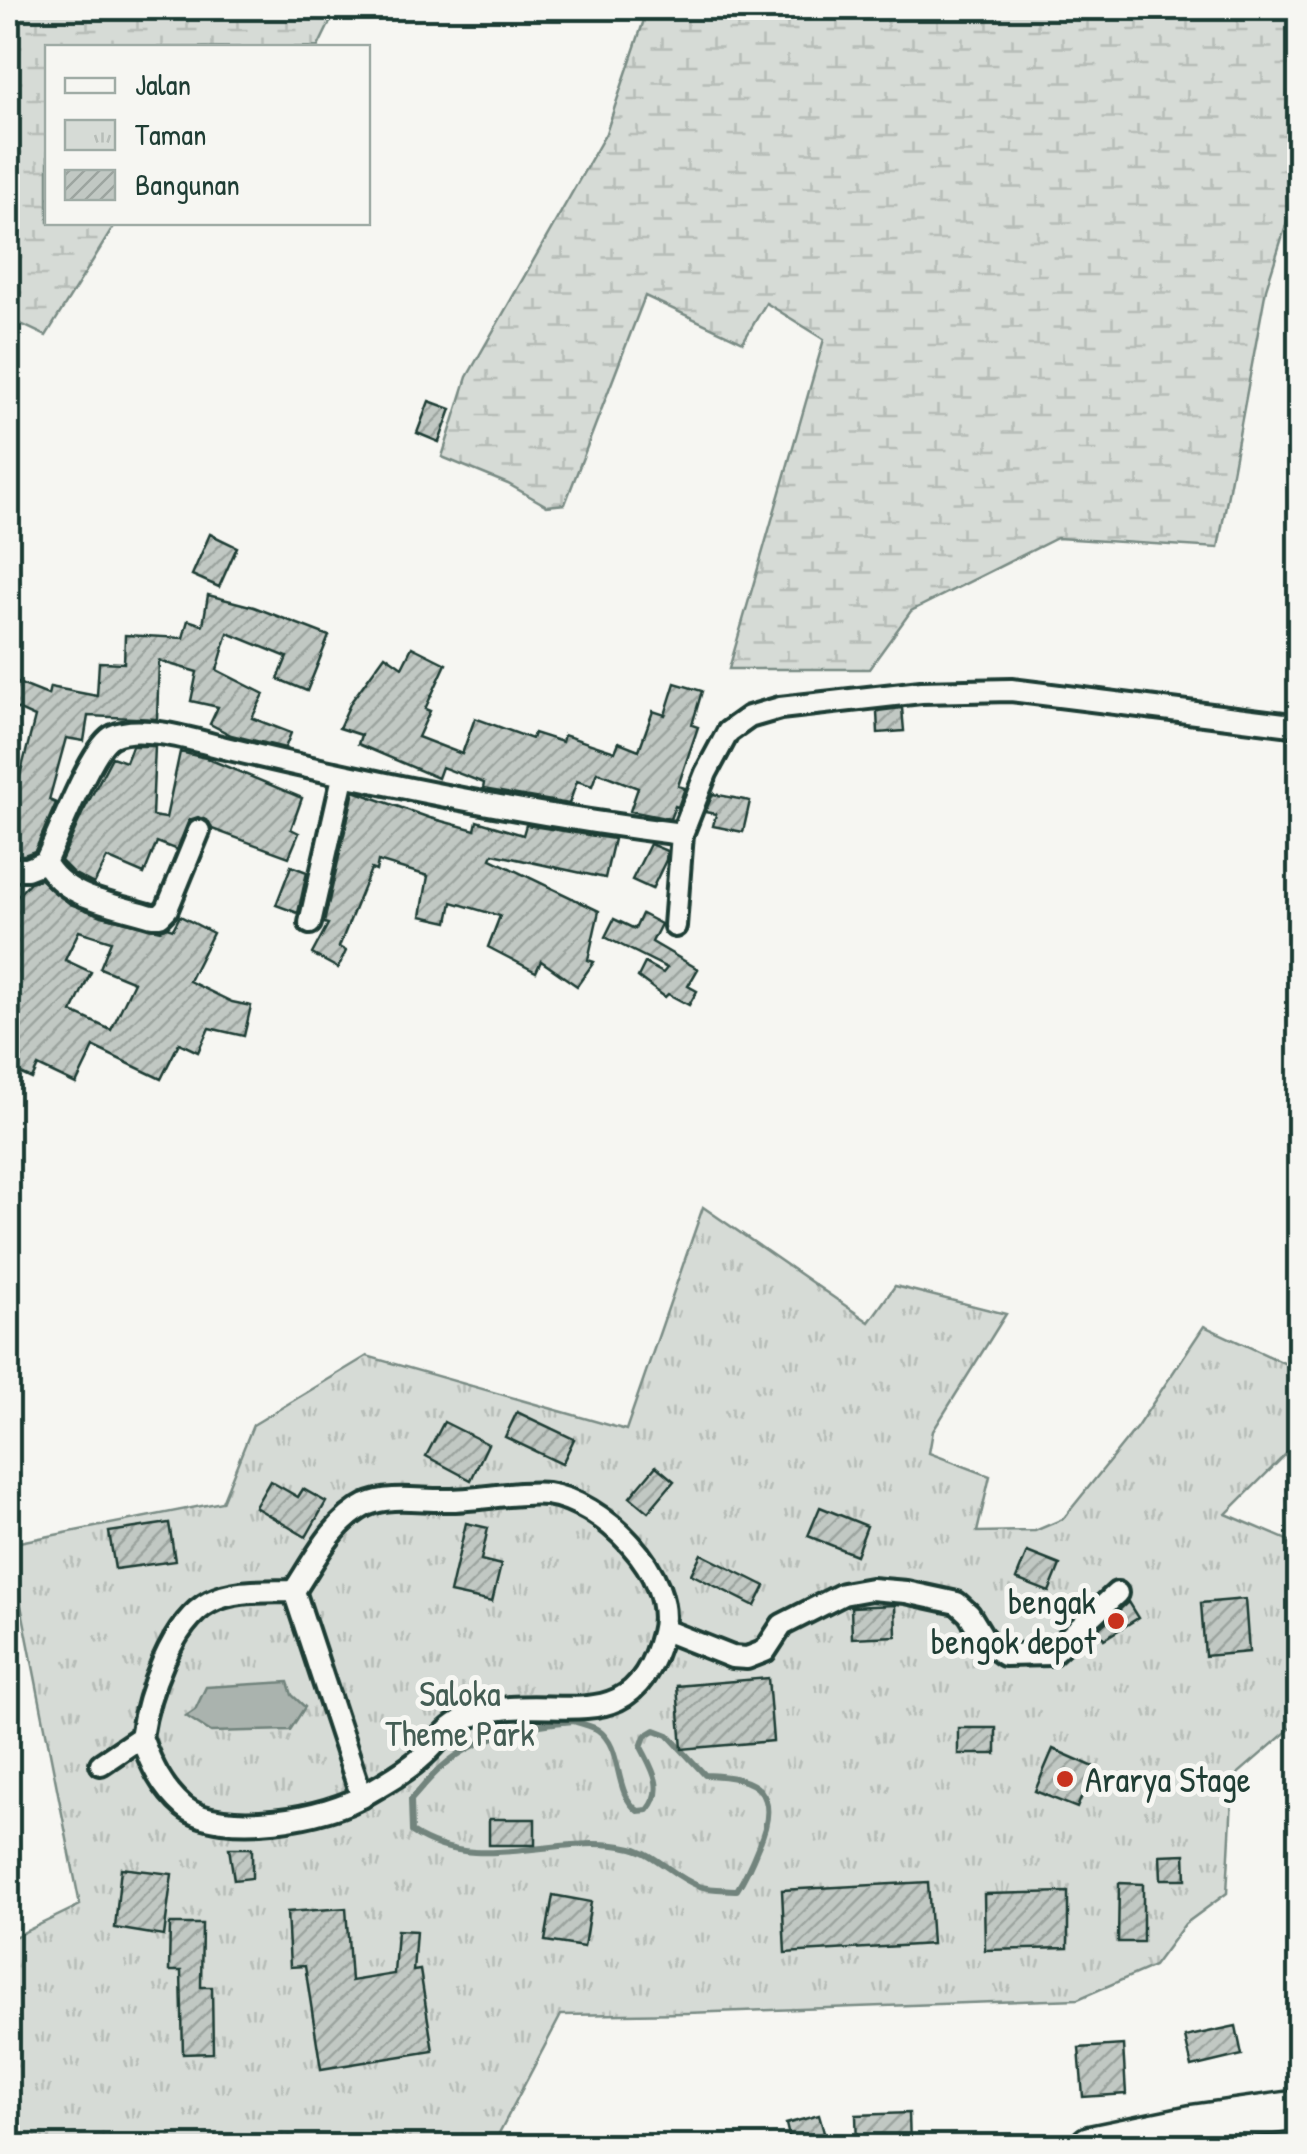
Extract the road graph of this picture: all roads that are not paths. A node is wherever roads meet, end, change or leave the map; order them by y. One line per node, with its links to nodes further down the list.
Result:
1 (1300, 726): 4 (street)
2 (343, 777): 4 (street); 5 (street); 7 (street)
3 (199, 830): 5 (street)
4 (682, 834): 8 (street)
5 (44, 862): 6 (street)
6 (8, 869)
7 (310, 923)
8 (675, 926)
9 (294, 1591): 11 (street); 12 (street); 14 (street)
10 (1117, 1594): 11 (street)
11 (664, 1630): 14 (street)
12 (141, 1737): 13 (street); 14 (street)
13 (101, 1764)
14 (362, 1797)
15 (1300, 2110): 16 (highway)
16 (1090, 2146)

